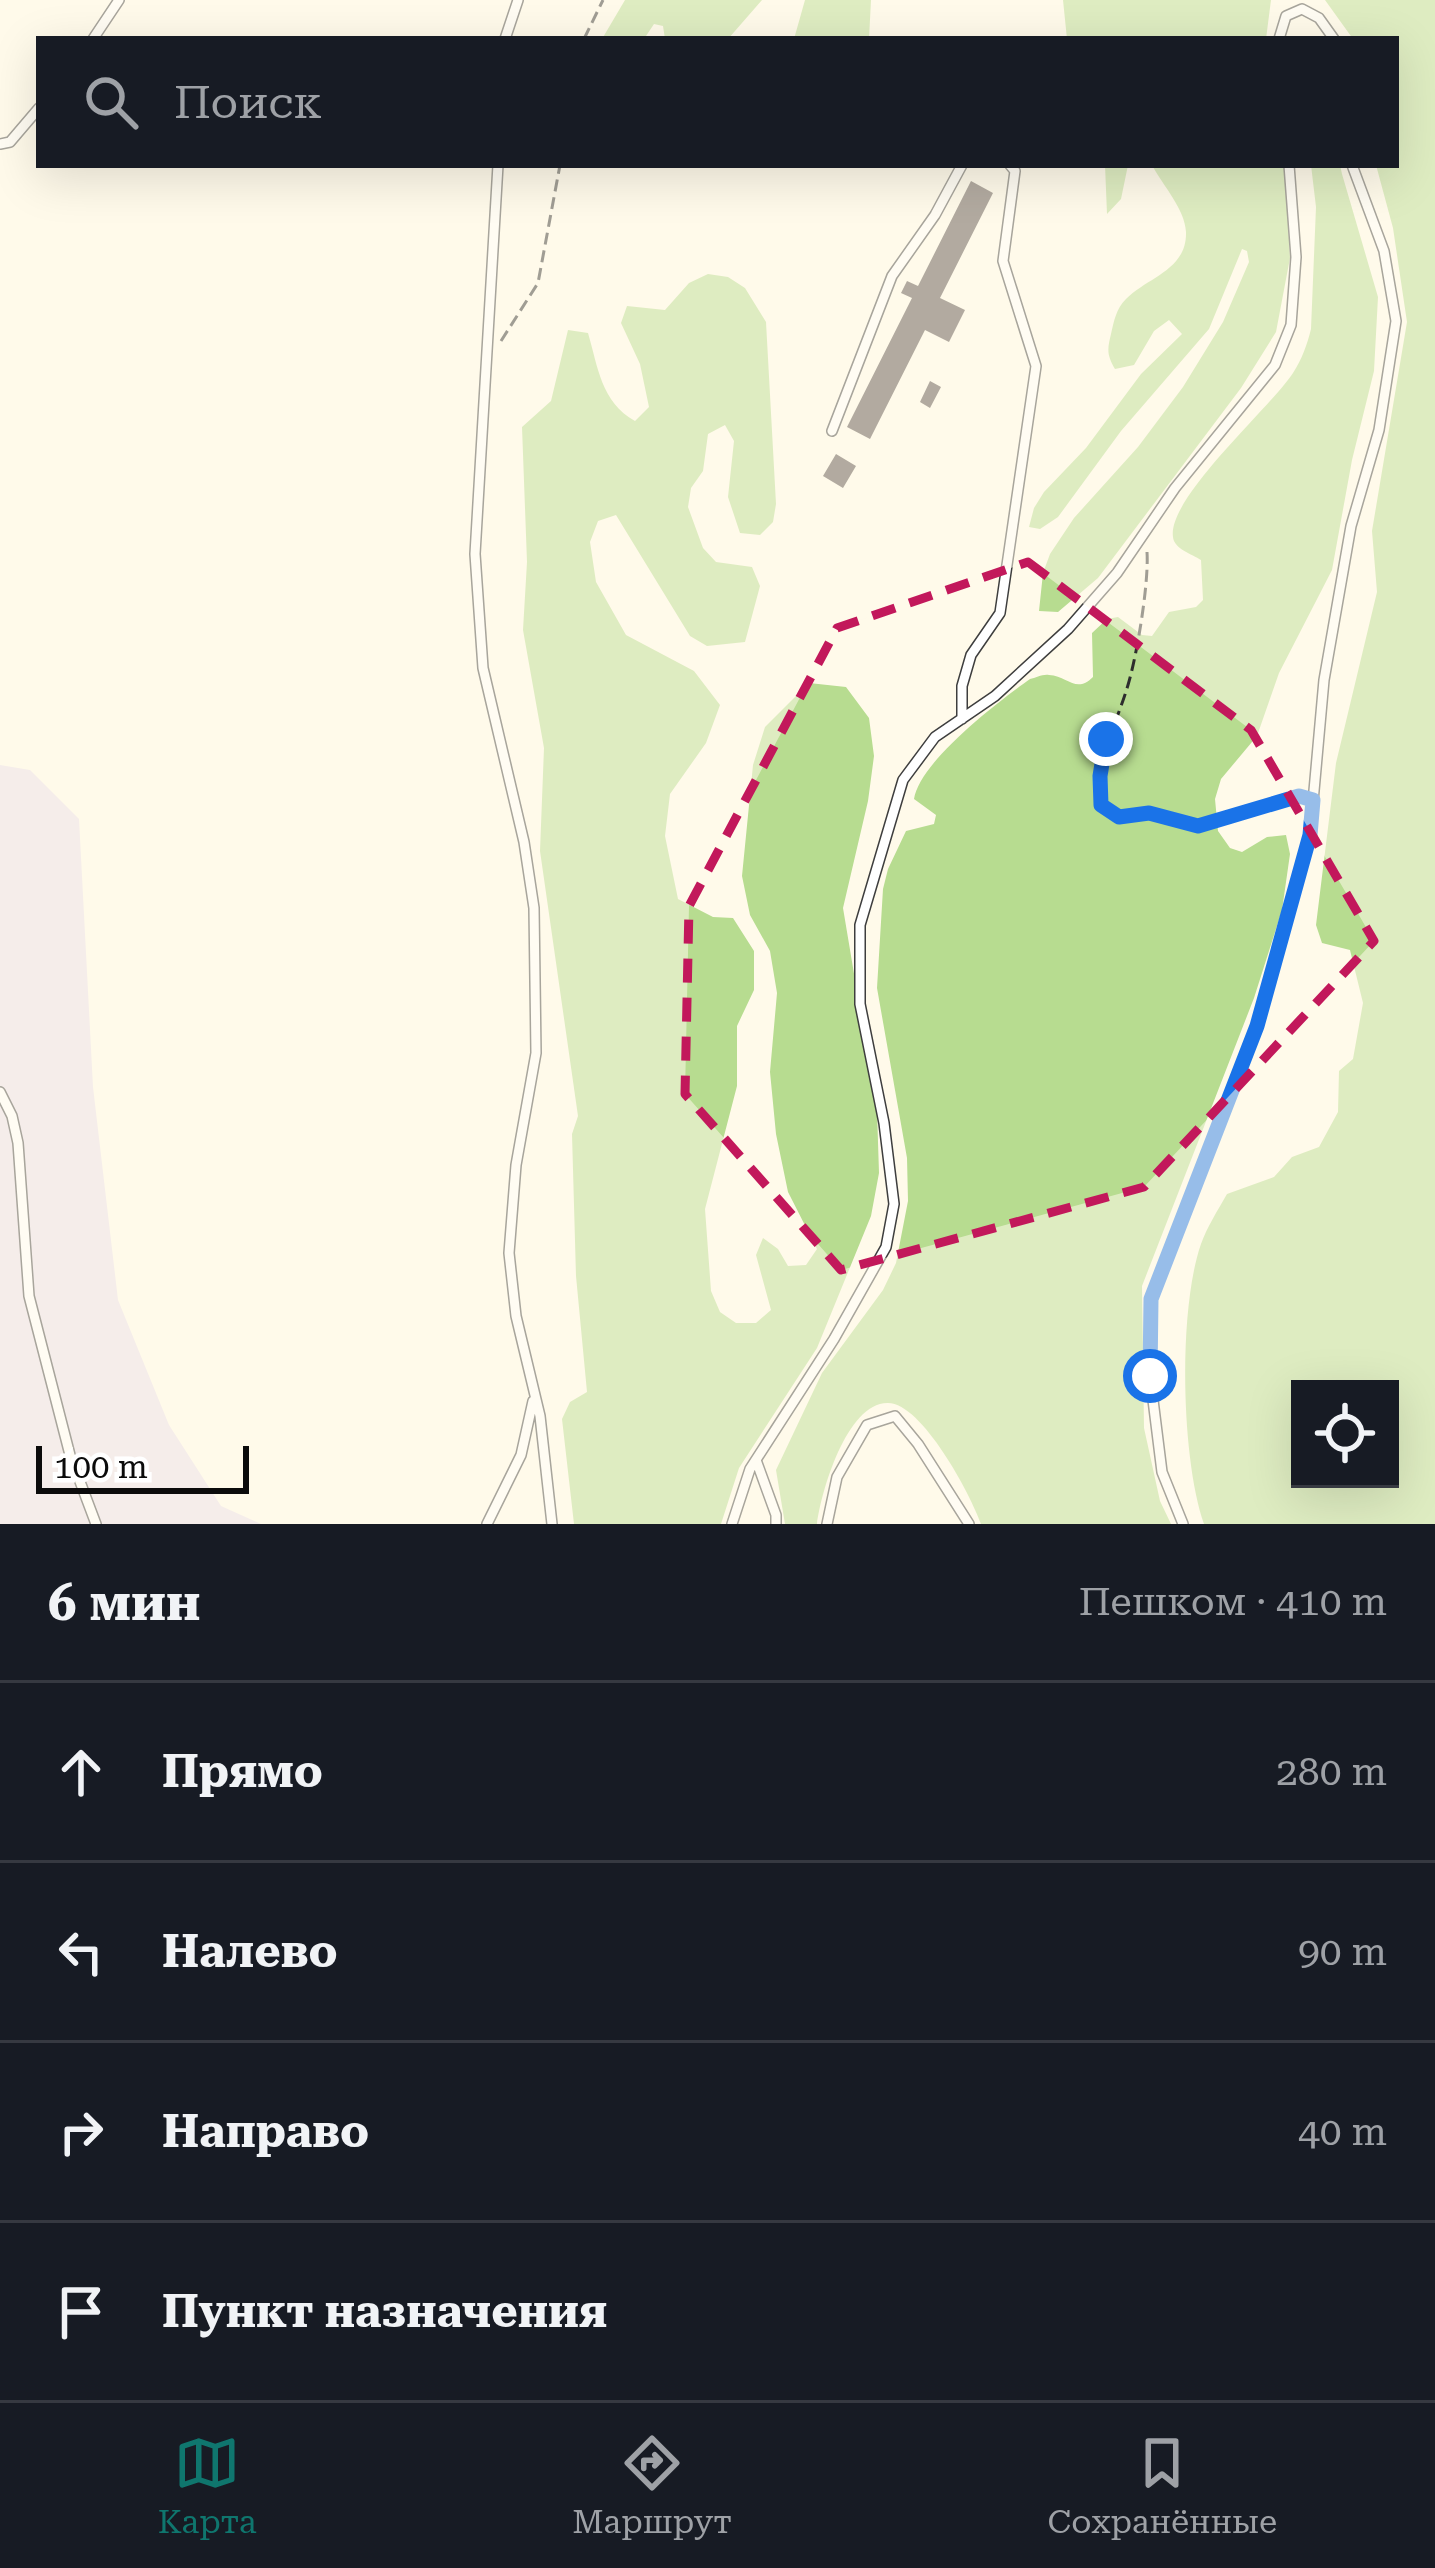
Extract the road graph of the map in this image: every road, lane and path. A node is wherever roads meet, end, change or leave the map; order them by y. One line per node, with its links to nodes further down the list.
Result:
1 (119, 0): 4 (lane)
2 (518, 0): 5 (lane)
3 (603, 0): 6 (path)
4 (94, 36)
5 (506, 36)
6 (585, 36)
7 (1280, 36): 8 (lane)
8 (1332, 36)
9 (36, 112): 10 (lane)
10 (0, 144)
11 (498, 168): 23 (lane)
12 (559, 168): 17 (path)
13 (960, 168): 18 (lane)
14 (1012, 168): 20 (lane)
15 (1289, 168): 19 (lane)
16 (1353, 168): 21 (lane)
17 (500, 343)
18 (832, 431)
19 (1145, 532): 20 (lane); 21 (path)
20 (962, 719): 24 (lane)
21 (1313, 800): 32 (lane)
22 (0, 1093): 25 (lane)
23 (535, 1393): 26 (lane); 27 (lane)
24 (756, 1460): 28 (lane); 29 (lane)
25 (96, 1524)
26 (487, 1524)
27 (552, 1524)
28 (732, 1524)
29 (776, 1524)
30 (827, 1524): 31 (lane)
31 (969, 1524)
32 (1183, 1524)

